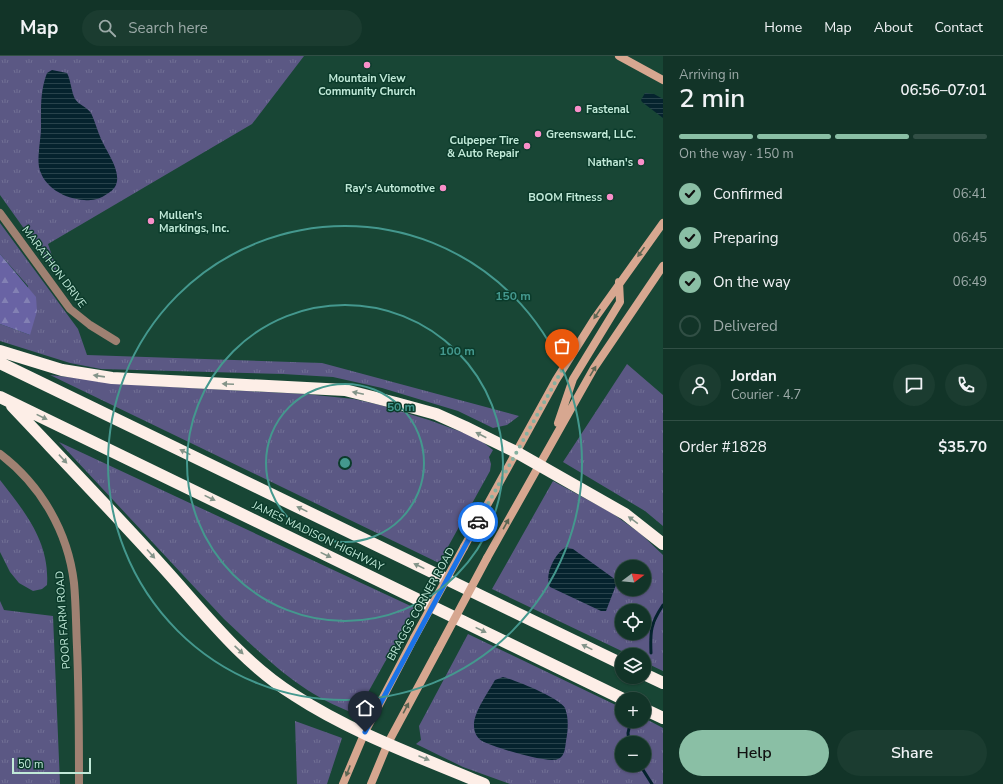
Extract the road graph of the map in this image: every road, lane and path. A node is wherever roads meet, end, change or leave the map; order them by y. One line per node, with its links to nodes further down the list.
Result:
1 (619, 56): 2 (main road)
2 (663, 80)
3 (0, 213): 7 (street, MARATHON DRIVE)
4 (663, 223): 6 (main road, BRAGGS CORNER ROAD, one-way to 6)
5 (663, 266): 11 (main road, one-way to 5)
6 (619, 282): 11 (main road); 12 (main road, BRAGGS CORNER ROAD, one-way to 12)
7 (116, 341)
8 (0, 351): 12 (highway, one-way to 8)
9 (0, 363): 16 (highway, JAMES MADISON HIGHWAY, one-way to 9)
10 (3, 399): 19 (highway, JAMES MADISON HIGHWAY, one-way to 19); 22 (highway, one-way to 22)
11 (555, 435): 14 (main road)
12 (516, 452): 14 (highway); 22 (main road, BRAGGS CORNER ROAD, bridge)
13 (0, 454): 24 (street, POOR FARM ROAD)
14 (539, 465): 15 (highway, one-way to 14); 23 (main road, one-way to 14, bridge)
15 (663, 544)
16 (615, 661)
17 (651, 677): 18 (highway)
18 (663, 683)
19 (615, 695)
20 (651, 712): 21 (highway)
21 (663, 718)
22 (365, 732): 23 (highway); 25 (main road, BRAGGS CORNER ROAD, one-way to 25)
23 (388, 743): 26 (main road); 27 (highway, one-way to 27)
24 (79, 784)
25 (344, 784)
26 (371, 784)
27 (484, 784)

